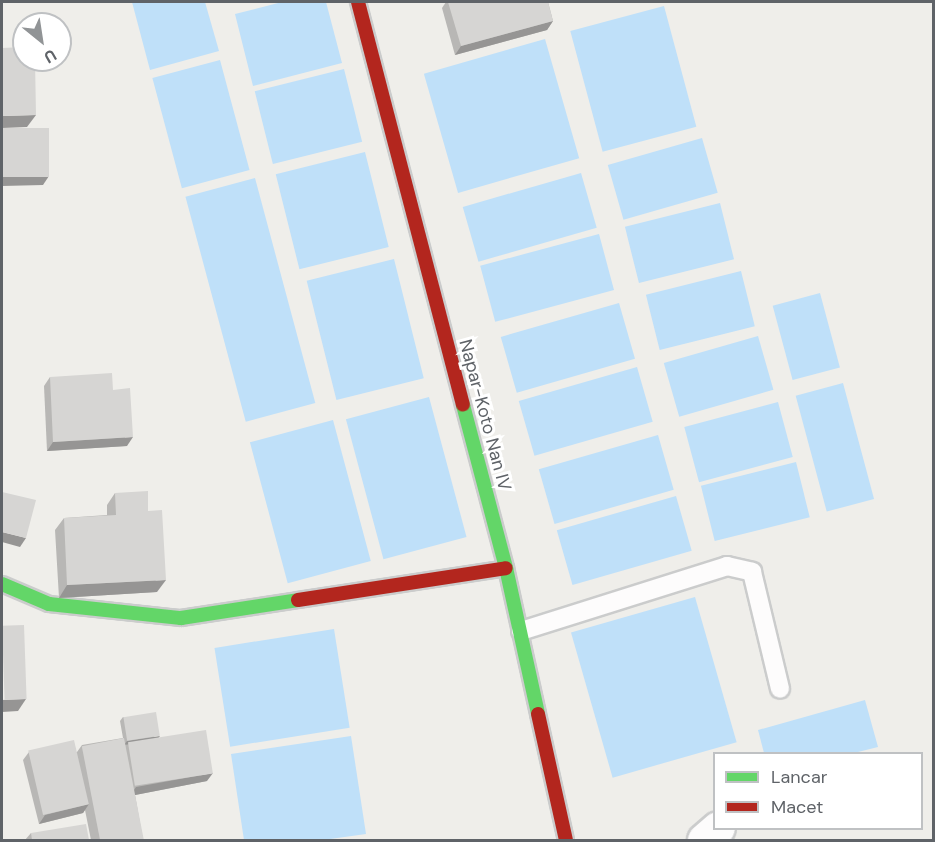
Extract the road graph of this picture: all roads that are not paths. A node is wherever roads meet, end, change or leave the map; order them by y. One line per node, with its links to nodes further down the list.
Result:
1 (358, 2): 2 (street, Napar-Koto Nan IV)
2 (506, 568): 3 (street); 4 (street, Napar-Koto Nan IV)
3 (2, 584)
4 (521, 632): 5 (lane); 7 (street, Napar-Koto Nan IV)
5 (780, 689)
6 (716, 830): 8 (street)
7 (566, 840)
8 (704, 840)

